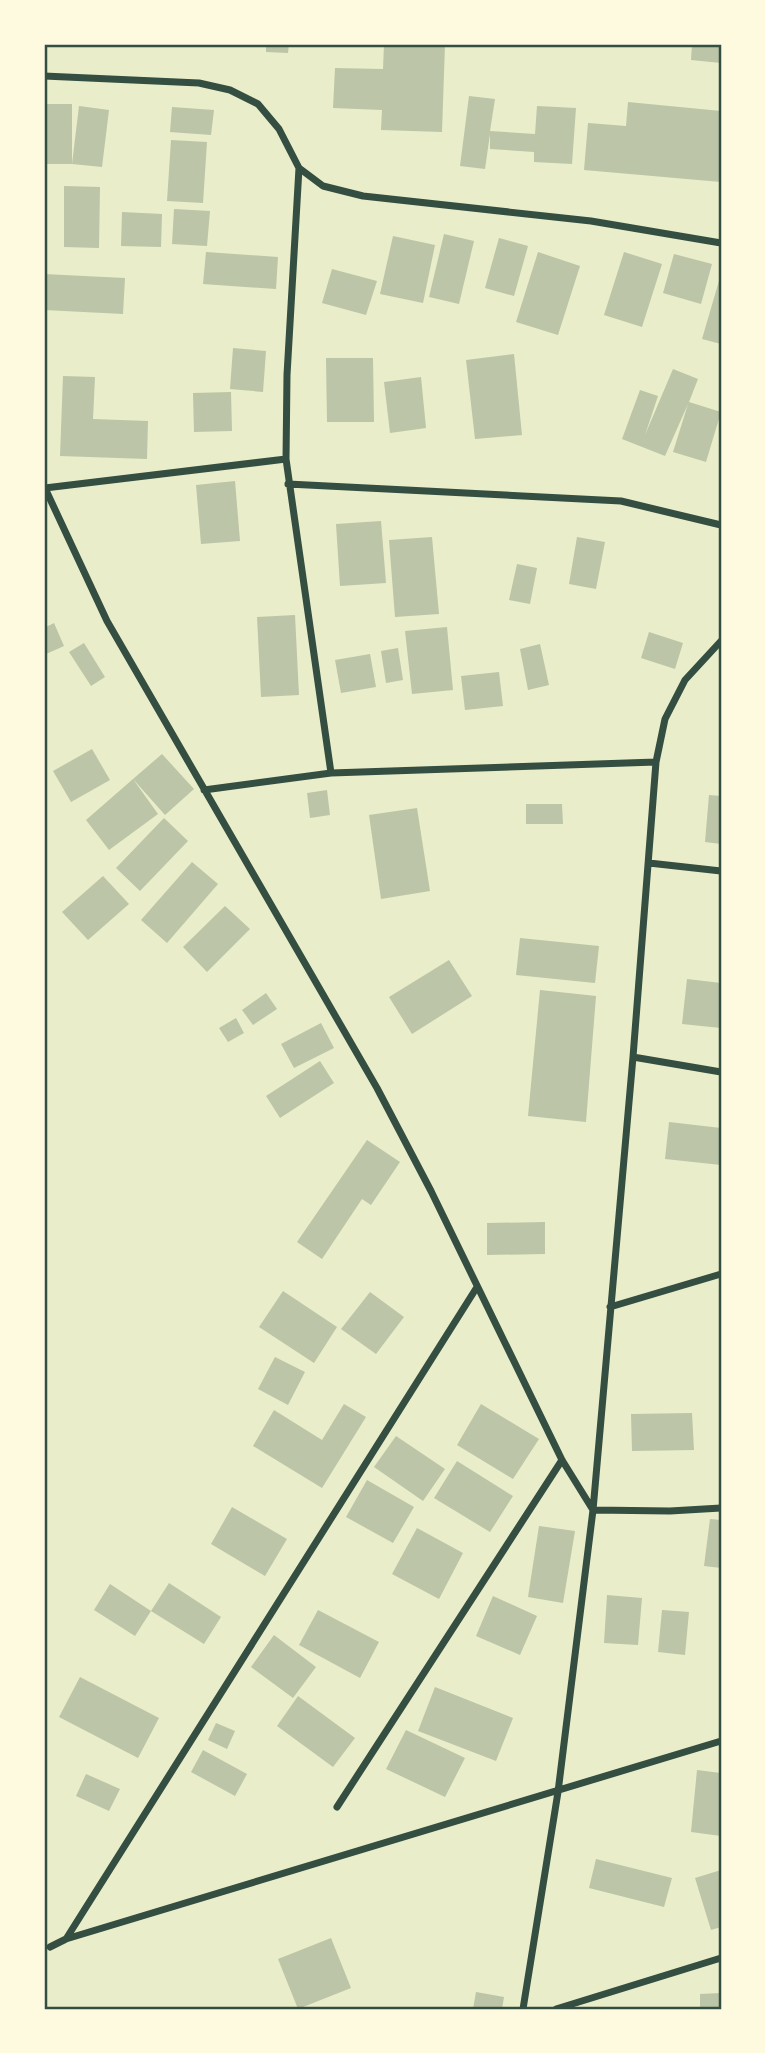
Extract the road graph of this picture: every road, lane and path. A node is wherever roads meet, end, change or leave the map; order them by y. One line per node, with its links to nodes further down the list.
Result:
1 (44, 76): 2 (street)
2 (299, 168): 3 (street); 4 (street)
3 (721, 243)
4 (286, 459): 5 (street); 6 (street)
5 (288, 484): 7 (street); 10 (street)
6 (44, 487): 11 (street)
7 (721, 525)
8 (721, 641): 9 (street)
9 (656, 762): 10 (street); 12 (street)
10 (331, 774): 11 (street)
11 (204, 790): 17 (street)
12 (649, 863): 13 (street); 14 (street)
13 (721, 871)
14 (633, 1057): 15 (street); 18 (street)
15 (721, 1072)
16 (721, 1274): 18 (street)
17 (477, 1287): 19 (street); 25 (street)
18 (610, 1307): 21 (street)
19 (562, 1460): 21 (street); 24 (street)
20 (721, 1508): 21 (street)
21 (593, 1510): 23 (street)
22 (721, 1741): 23 (street)
23 (558, 1792): 25 (street); 28 (street)
24 (337, 1807)
25 (66, 1939): 26 (street)
26 (50, 1947)
27 (721, 1958): 29 (street)
28 (523, 2009)
29 (556, 2009)

